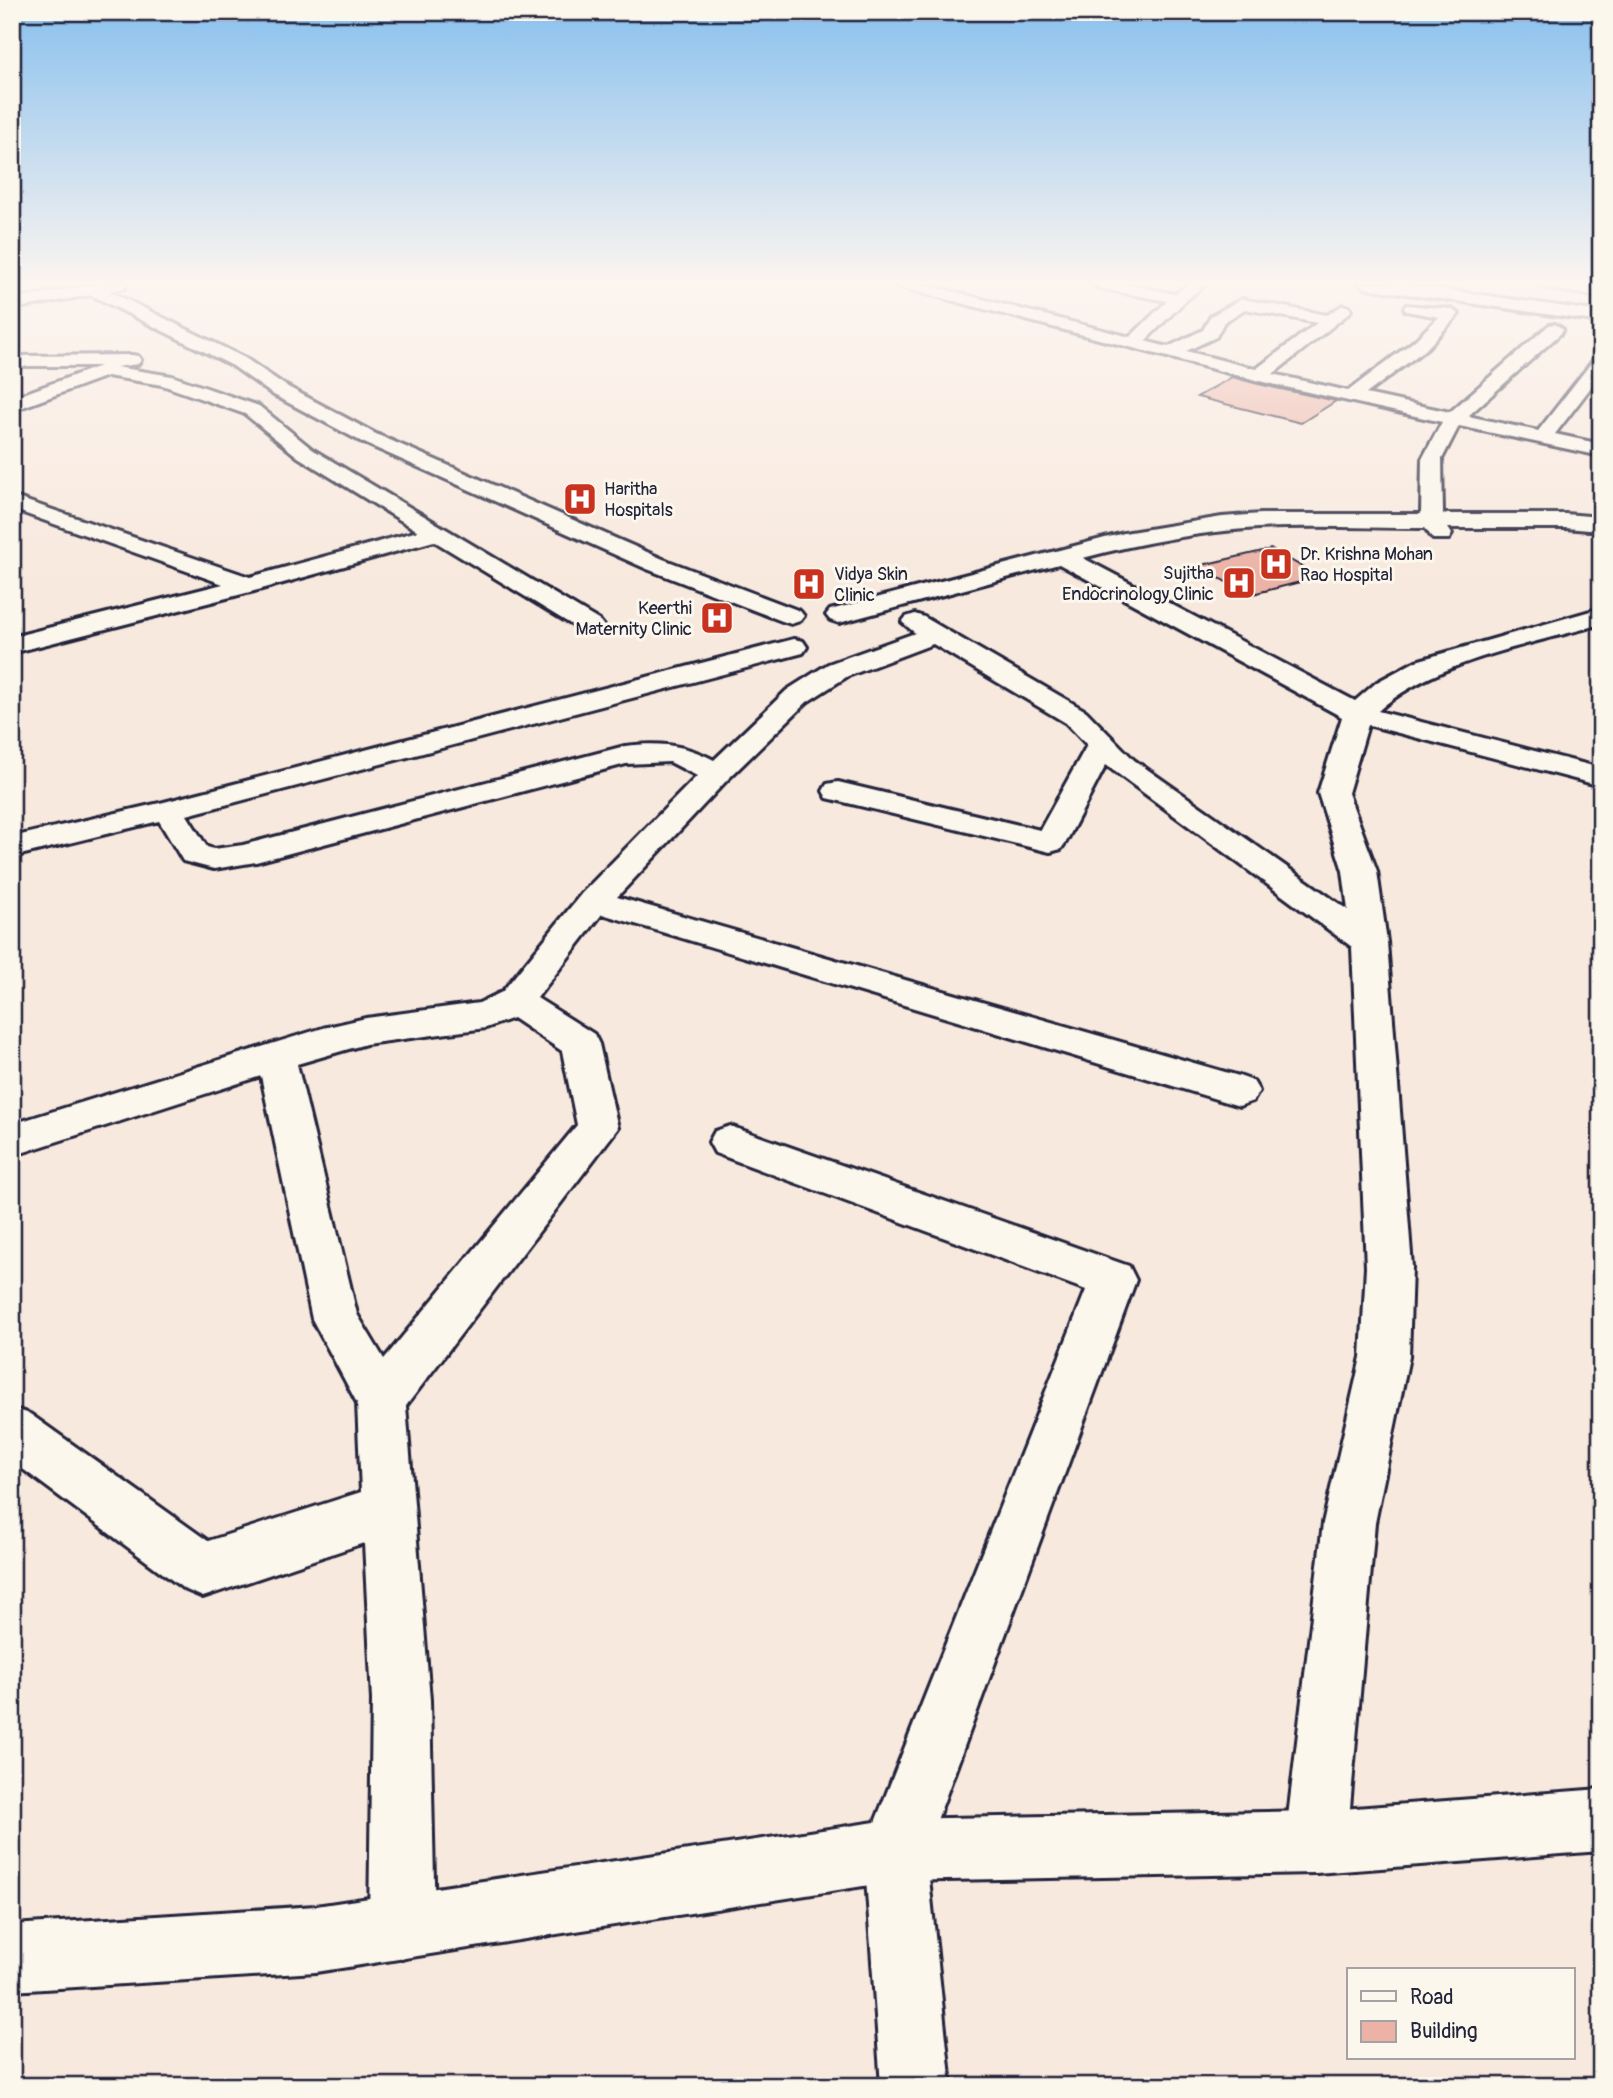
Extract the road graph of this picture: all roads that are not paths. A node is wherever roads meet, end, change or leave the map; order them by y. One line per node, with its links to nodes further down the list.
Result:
1 (75, 381): 9 (main road)
2 (169, 381): 17 (main road)
3 (266, 381): 25 (main road)
4 (1280, 381): 8 (main road)
5 (1372, 381): 8 (main road)
6 (1499, 381): 10 (main road)
7 (1586, 381): 11 (main road)
8 (1351, 397): 10 (main road)
9 (12, 405)
10 (1453, 419): 11 (main road); 15 (main road)
11 (1542, 438): 12 (main road)
12 (1601, 450)
13 (12, 502): 19 (main road)
14 (1601, 524): 15 (main road)
15 (1437, 527): 16 (main road); 18 (main road)
16 (1601, 531)
17 (438, 533): 19 (main road); 23 (main road)
18 (1072, 562): 21 (main road); 22 (main road); 27 (main road)
19 (249, 585): 26 (main road)
20 (1601, 616): 27 (main road)
21 (907, 617): 22 (main road); 24 (main road)
22 (847, 622): 25 (main road); 25 (main road)
23 (591, 626)
24 (935, 634): 28 (main road); 29 (main road)
25 (802, 639): 32 (main road); 33 (main road)
26 (12, 645)
27 (1357, 714): 30 (main road); 36 (main road)
28 (1102, 744): 31 (main road); 36 (main road)
29 (716, 774): 32 (main road); 35 (main road)
30 (1601, 777)
31 (838, 791)
32 (168, 810): 34 (main road)
33 (12, 823)
34 (12, 847)
35 (594, 901): 37 (main road); 39 (main road)
36 (1369, 943): 46 (main road)
37 (515, 1001): 38 (main road); 42 (main road)
38 (276, 1057): 40 (main road); 42 (main road)
39 (1240, 1091)
40 (12, 1140)
41 (730, 1142): 47 (main road)
42 (381, 1399): 44 (main road)
43 (12, 1431): 44 (main road)
44 (388, 1509): 48 (main road)
45 (1601, 1820): 46 (main road)
46 (1316, 1842): 47 (main road)
47 (895, 1850): 48 (main road); 50 (main road)
48 (402, 1926): 49 (main road)
49 (12, 1958)
50 (916, 2086)

